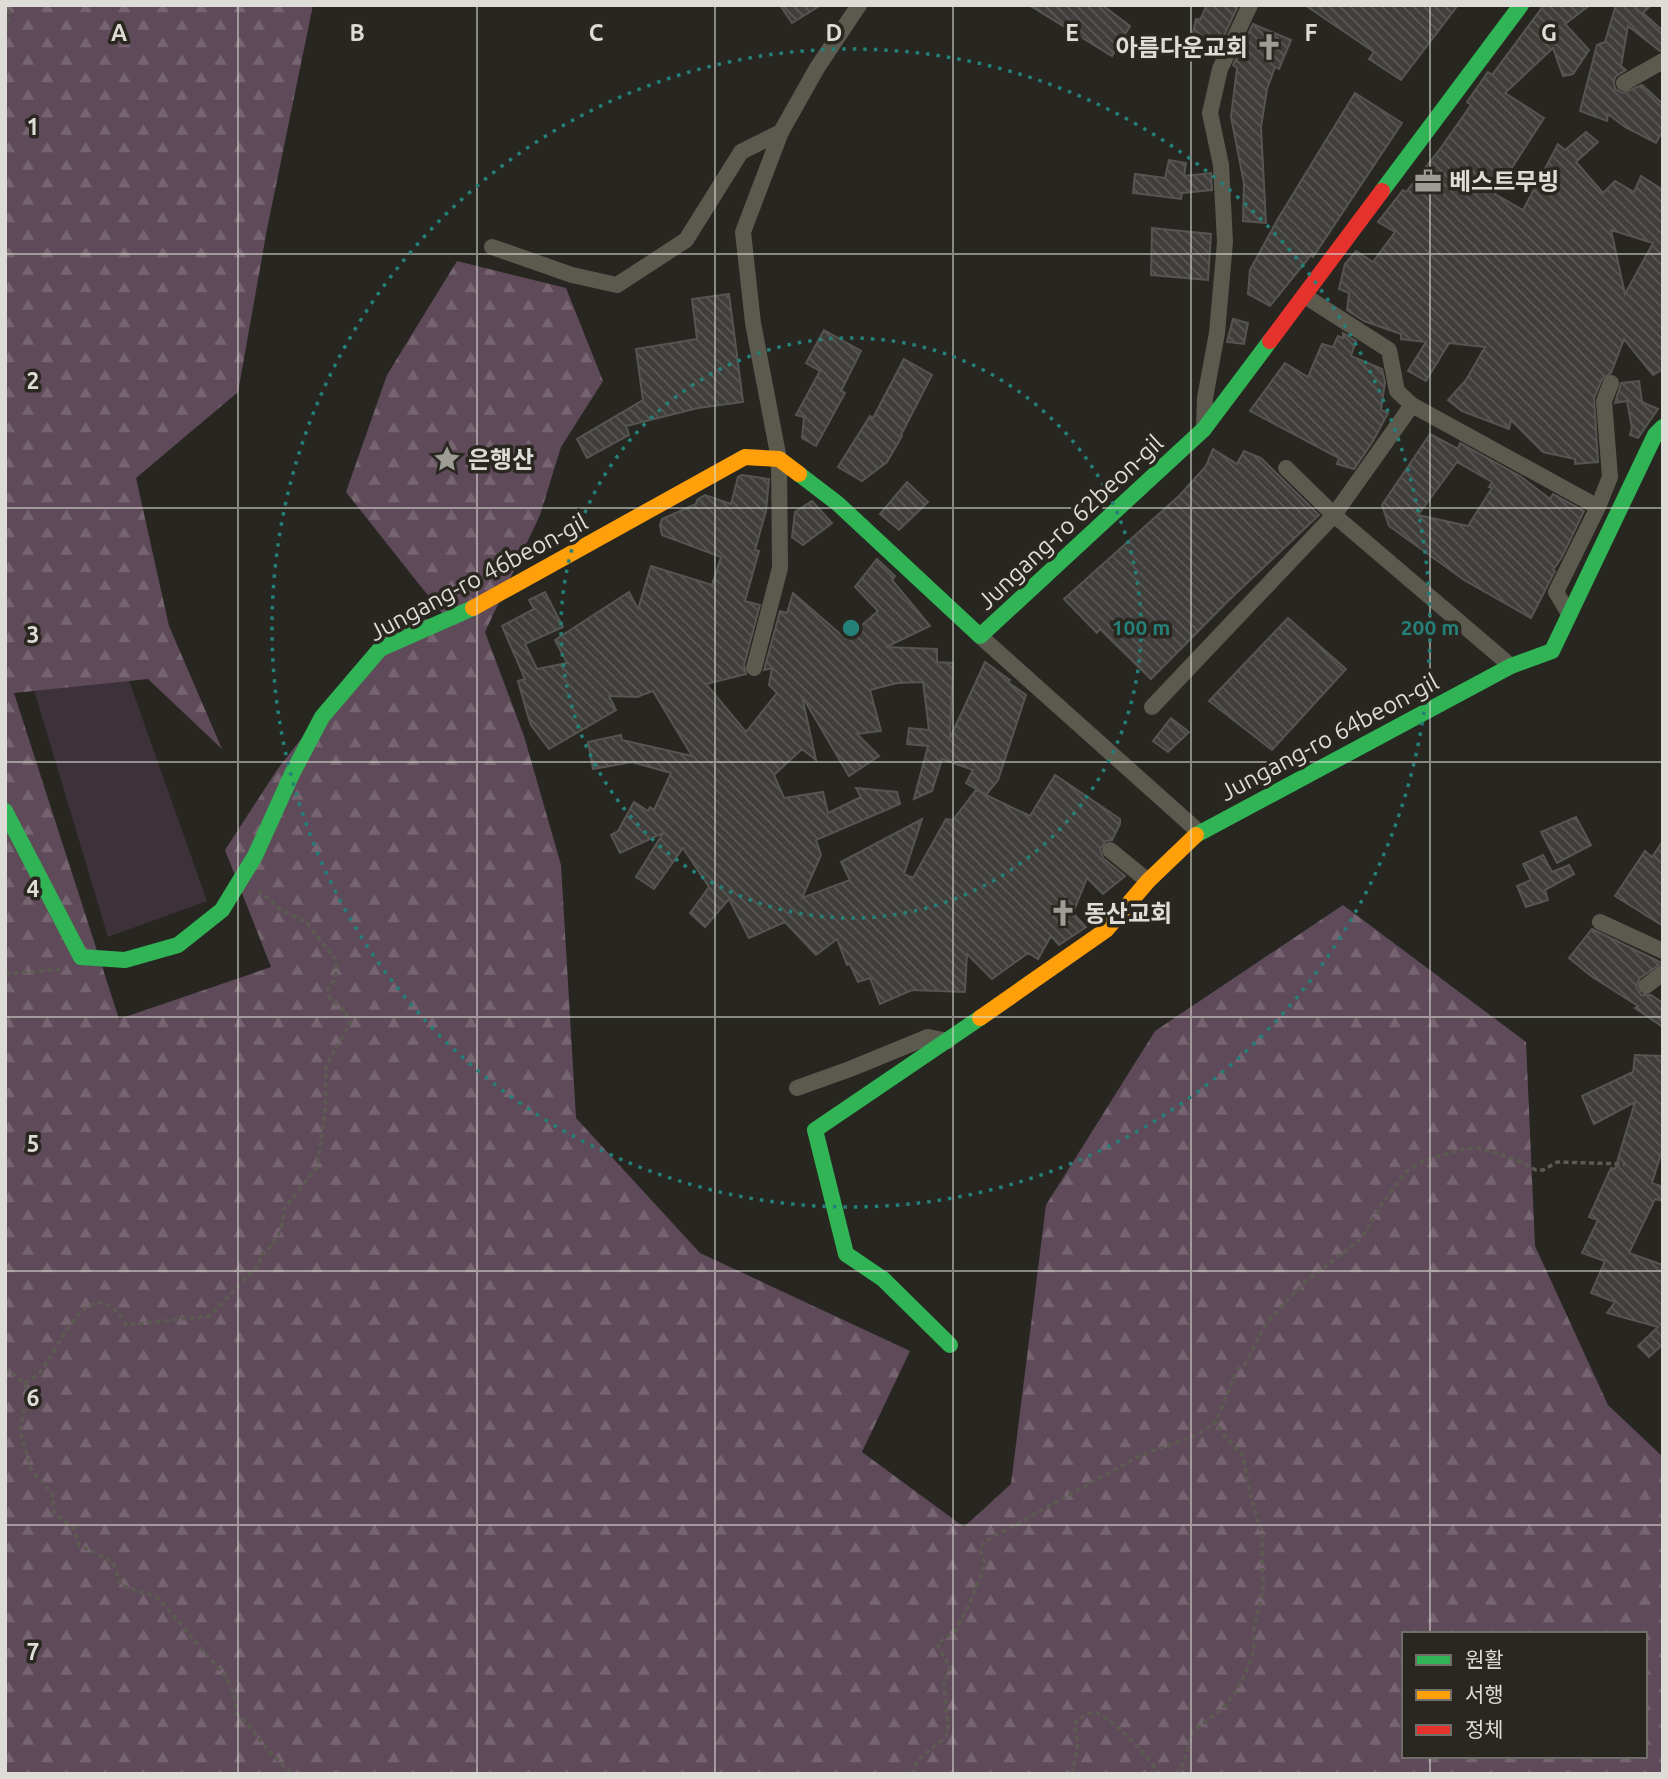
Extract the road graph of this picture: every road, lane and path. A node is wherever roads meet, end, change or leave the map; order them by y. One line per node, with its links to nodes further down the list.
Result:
1 (10, 5): 5 (path)
2 (859, 5): 8 (street)
3 (1250, 5): 14 (street)
4 (1521, 5): 10 (street, Jungang-ro 62beon-gil)
5 (5, 40)
6 (1663, 61): 7 (street)
7 (1623, 83)
8 (781, 132): 9 (street); 15 (street)
9 (492, 247)
10 (1305, 296): 12 (street); 14 (street, Jungang-ro 62beon-gil)
11 (1611, 383): 17 (street)
12 (1412, 405): 17 (street); 18 (street)
13 (1663, 427): 19 (street, Jungang-ro 64beon-gil)
14 (1204, 429): 20 (street, Jungang-ro 62beon-gil)
15 (779, 459): 20 (street, Jungang-ro 62beon-gil); 22 (street); 27 (street, Jungang-ro 46beon-gil)
16 (1286, 468): 18 (street)
17 (1598, 507): 19 (street)
18 (1334, 515): 21 (street); 23 (street)
19 (1569, 614): 21 (street, Jungang-ro 64beon-gil)
20 (980, 636): 25 (street)
21 (1511, 666): 25 (street, Jungang-ro 64beon-gil)
22 (754, 668)
23 (1152, 707)
24 (5, 811): 31 (street)
25 (1199, 832): 28 (street, Jungang-ro 64beon-gil)
26 (1110, 850): 28 (street)
27 (242, 877): 31 (street, Jungang-ro 46beon-gil); 40 (path)
28 (1148, 881): 35 (street, Jungang-ro 64beon-gil)
29 (1600, 922): 30 (street)
30 (1663, 951)
31 (81, 957): 33 (path)
32 (1663, 973): 34 (street)
33 (5, 974)
34 (1646, 986)
35 (948, 1041): 36 (street); 38 (street, Jungang-ro 64beon-gil)
36 (797, 1088)
37 (1625, 1164): 41 (path)
38 (950, 1345)
39 (5, 1368): 40 (path)
40 (25, 1383): 42 (path)
41 (1216, 1422): 43 (path); 46 (path)
42 (292, 1774)
43 (911, 1774)
44 (1072, 1774): 45 (path)
45 (1160, 1774)
46 (1176, 1774)

